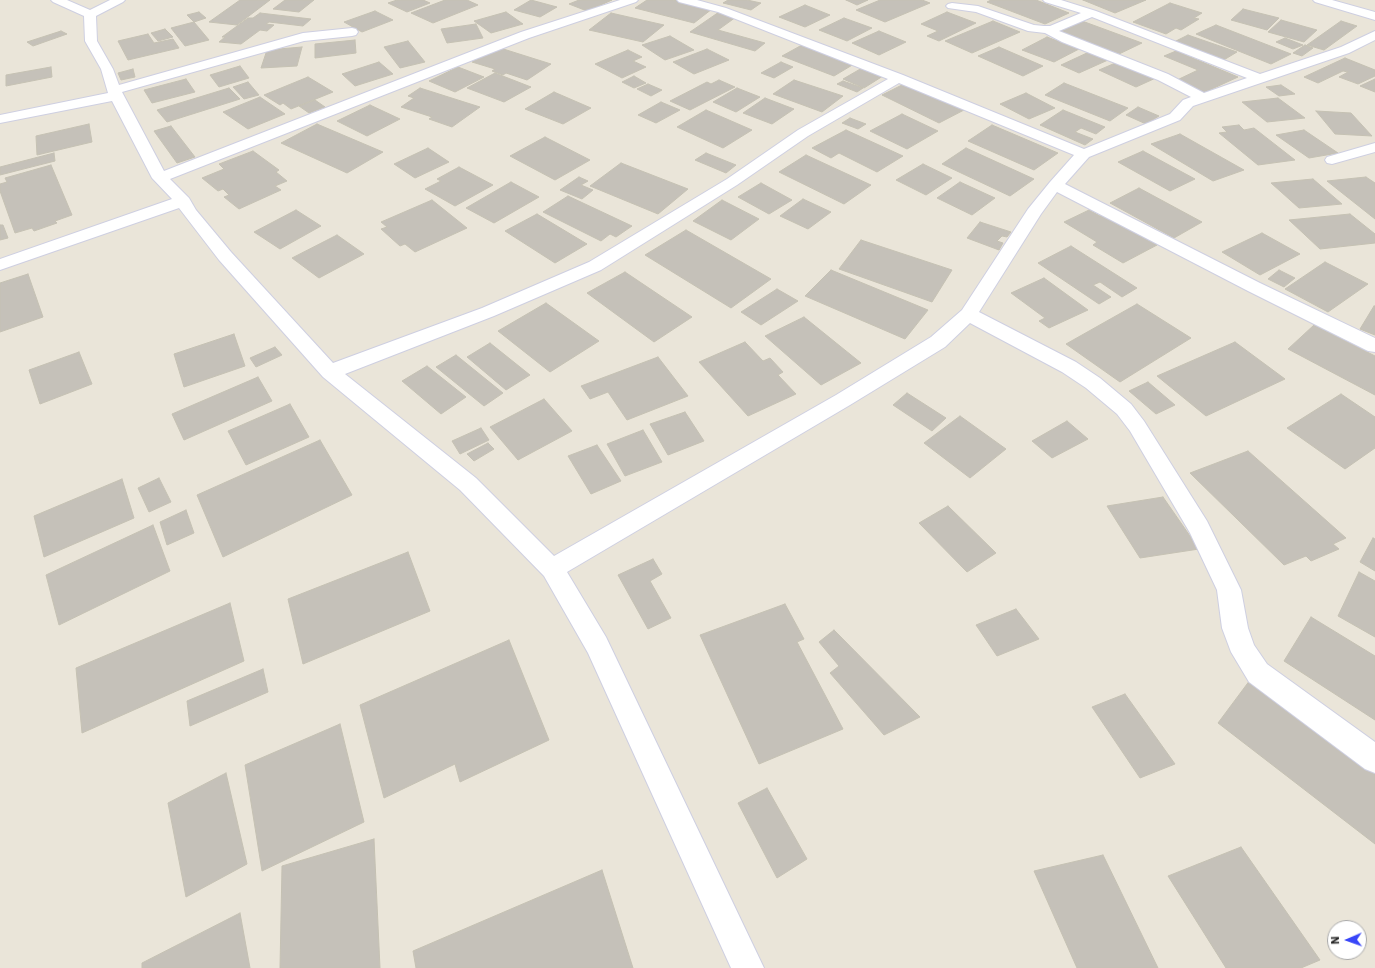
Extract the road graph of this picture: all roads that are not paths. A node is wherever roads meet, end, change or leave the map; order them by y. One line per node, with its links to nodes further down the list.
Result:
1 (57, 0): 9 (street)
2 (119, 0): 9 (street)
3 (632, 0): 22 (street)
4 (683, 0): 14 (street)
5 (1049, 0): 8 (street)
6 (1319, 0): 10 (street)
7 (952, 6): 11 (street)
8 (1092, 13): 11 (street); 15 (street)
9 (90, 14): 16 (street)
10 (1375, 16)
11 (1048, 30): 17 (street)
12 (352, 32): 16 (street)
13 (1375, 35): 15 (street)
14 (898, 78): 20 (street); 28 (street)
15 (1259, 78): 17 (street)
16 (116, 93): 18 (street); 22 (street)
17 (1203, 98): 20 (street)
18 (0, 119)
19 (1375, 147): 21 (street)
20 (1084, 154): 23 (street)
21 (1332, 160)
22 (160, 178): 24 (street)
23 (1055, 185): 26 (street); 27 (street)
24 (183, 201): 25 (street); 28 (street)
25 (0, 265)
26 (968, 314): 29 (street); 30 (street)
27 (1375, 346)
28 (330, 372): 29 (street)
29 (552, 570): 31 (street)
30 (1375, 759)
31 (748, 968)

